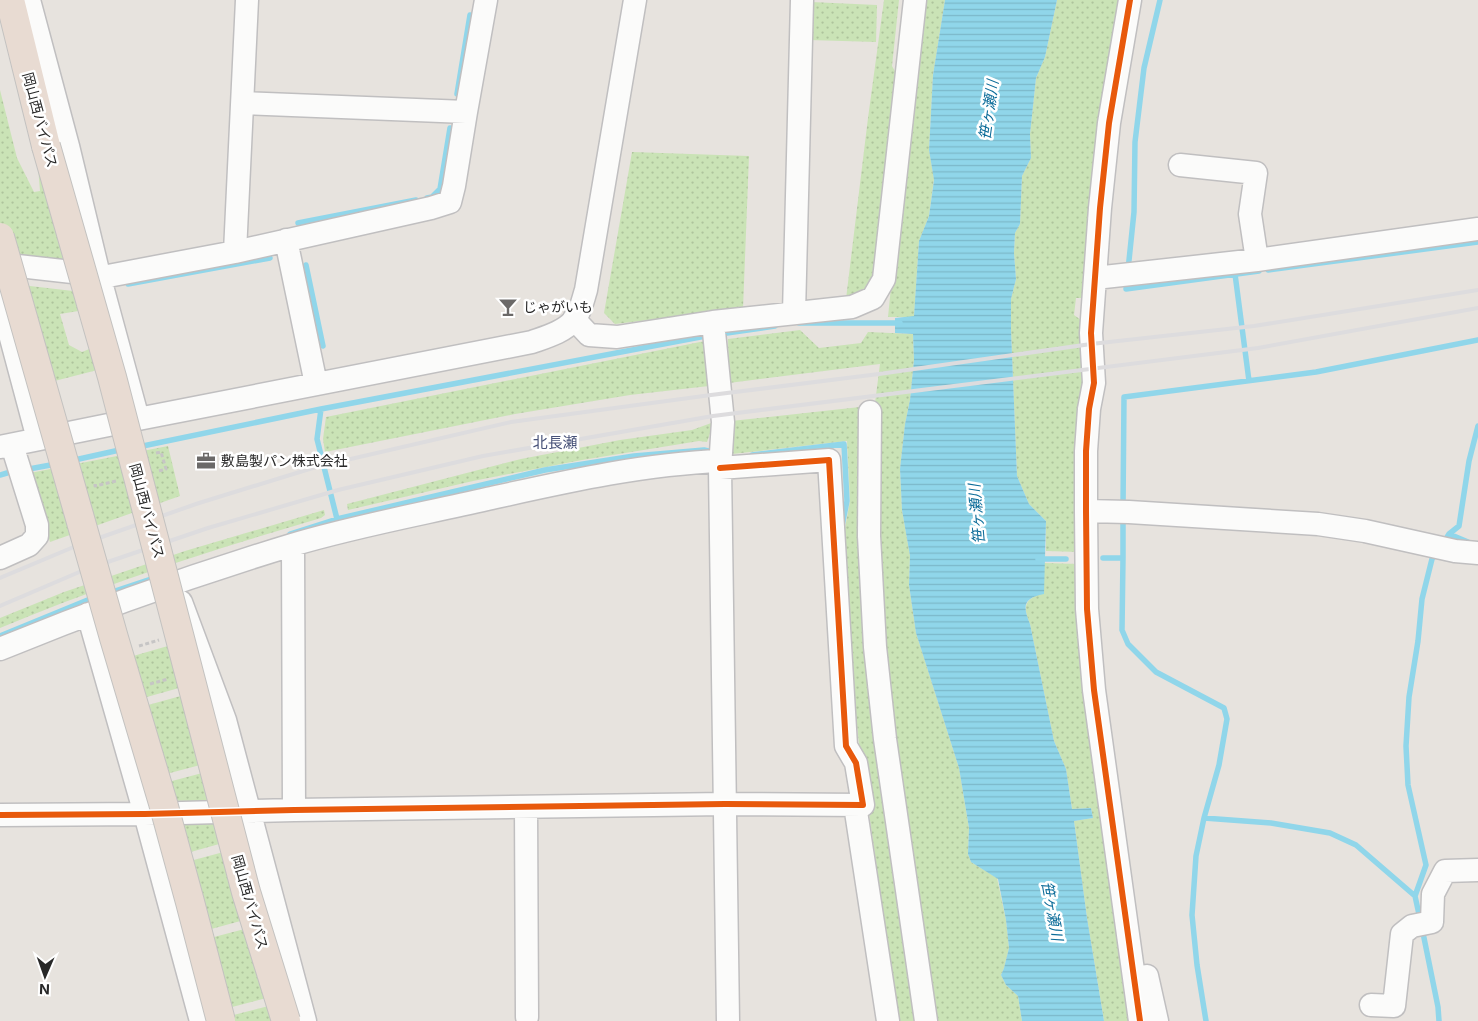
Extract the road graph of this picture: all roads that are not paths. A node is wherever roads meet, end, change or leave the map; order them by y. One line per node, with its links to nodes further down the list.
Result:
1 (10, 0): 50 (highway, 岡山西バイパス, bridge)
2 (30, 0): 18 (street)
3 (248, 0): 9 (street)
4 (486, 0): 10 (street)
5 (635, 0): 22 (street)
6 (802, 0): 21 (street)
7 (914, 0): 21 (street)
8 (1130, 0): 19 (street)
9 (243, 103): 10 (street); 15 (street)
10 (466, 112): 14 (street)
11 (1180, 165): 16 (street)
12 (1478, 229): 16 (street)
13 (0, 237): 49 (highway, bridge)
14 (286, 240): 15 (street); 24 (street)
15 (235, 252): 18 (street)
16 (1257, 260): 19 (street)
17 (0, 264): 18 (street)
18 (99, 275): 26 (street)
19 (1094, 278): 30 (street)
20 (0, 297): 27 (street)
21 (794, 313): 23 (street)
22 (574, 320): 23 (street); 24 (street)
23 (714, 330): 29 (street)
24 (316, 384): 26 (street)
25 (870, 412): 54 (street)
26 (138, 419): 27 (street)
27 (38, 439): 28 (street)
28 (6, 446): 33 (street)
29 (721, 459): 31 (street); 37 (street); 38 (street)
30 (1086, 511): 32 (street); 45 (street)
31 (293, 545): 34 (street); 40 (street)
32 (1478, 553)
33 (0, 558)
34 (175, 584): 35 (street); 41 (street)
35 (88, 614): 36 (street); 42 (street)
36 (0, 649)
37 (725, 804): 38 (street); 39 (street); 52 (street)
38 (855, 805): 53 (street)
39 (526, 807): 40 (street); 47 (street)
40 (294, 810): 41 (street)
41 (250, 812): 42 (street); 51 (street)
42 (145, 814): 43 (street); 48 (street)
43 (0, 815)
44 (1478, 870): 46 (street)
45 (1131, 948): 55 (street); 56 (street)
46 (1371, 1005)
47 (527, 1017)
48 (201, 1021)
49 (220, 1021)
50 (286, 1021)
51 (305, 1021)
52 (728, 1021)
53 (888, 1021)
54 (926, 1021)
55 (1140, 1021)
56 (1157, 1021)

